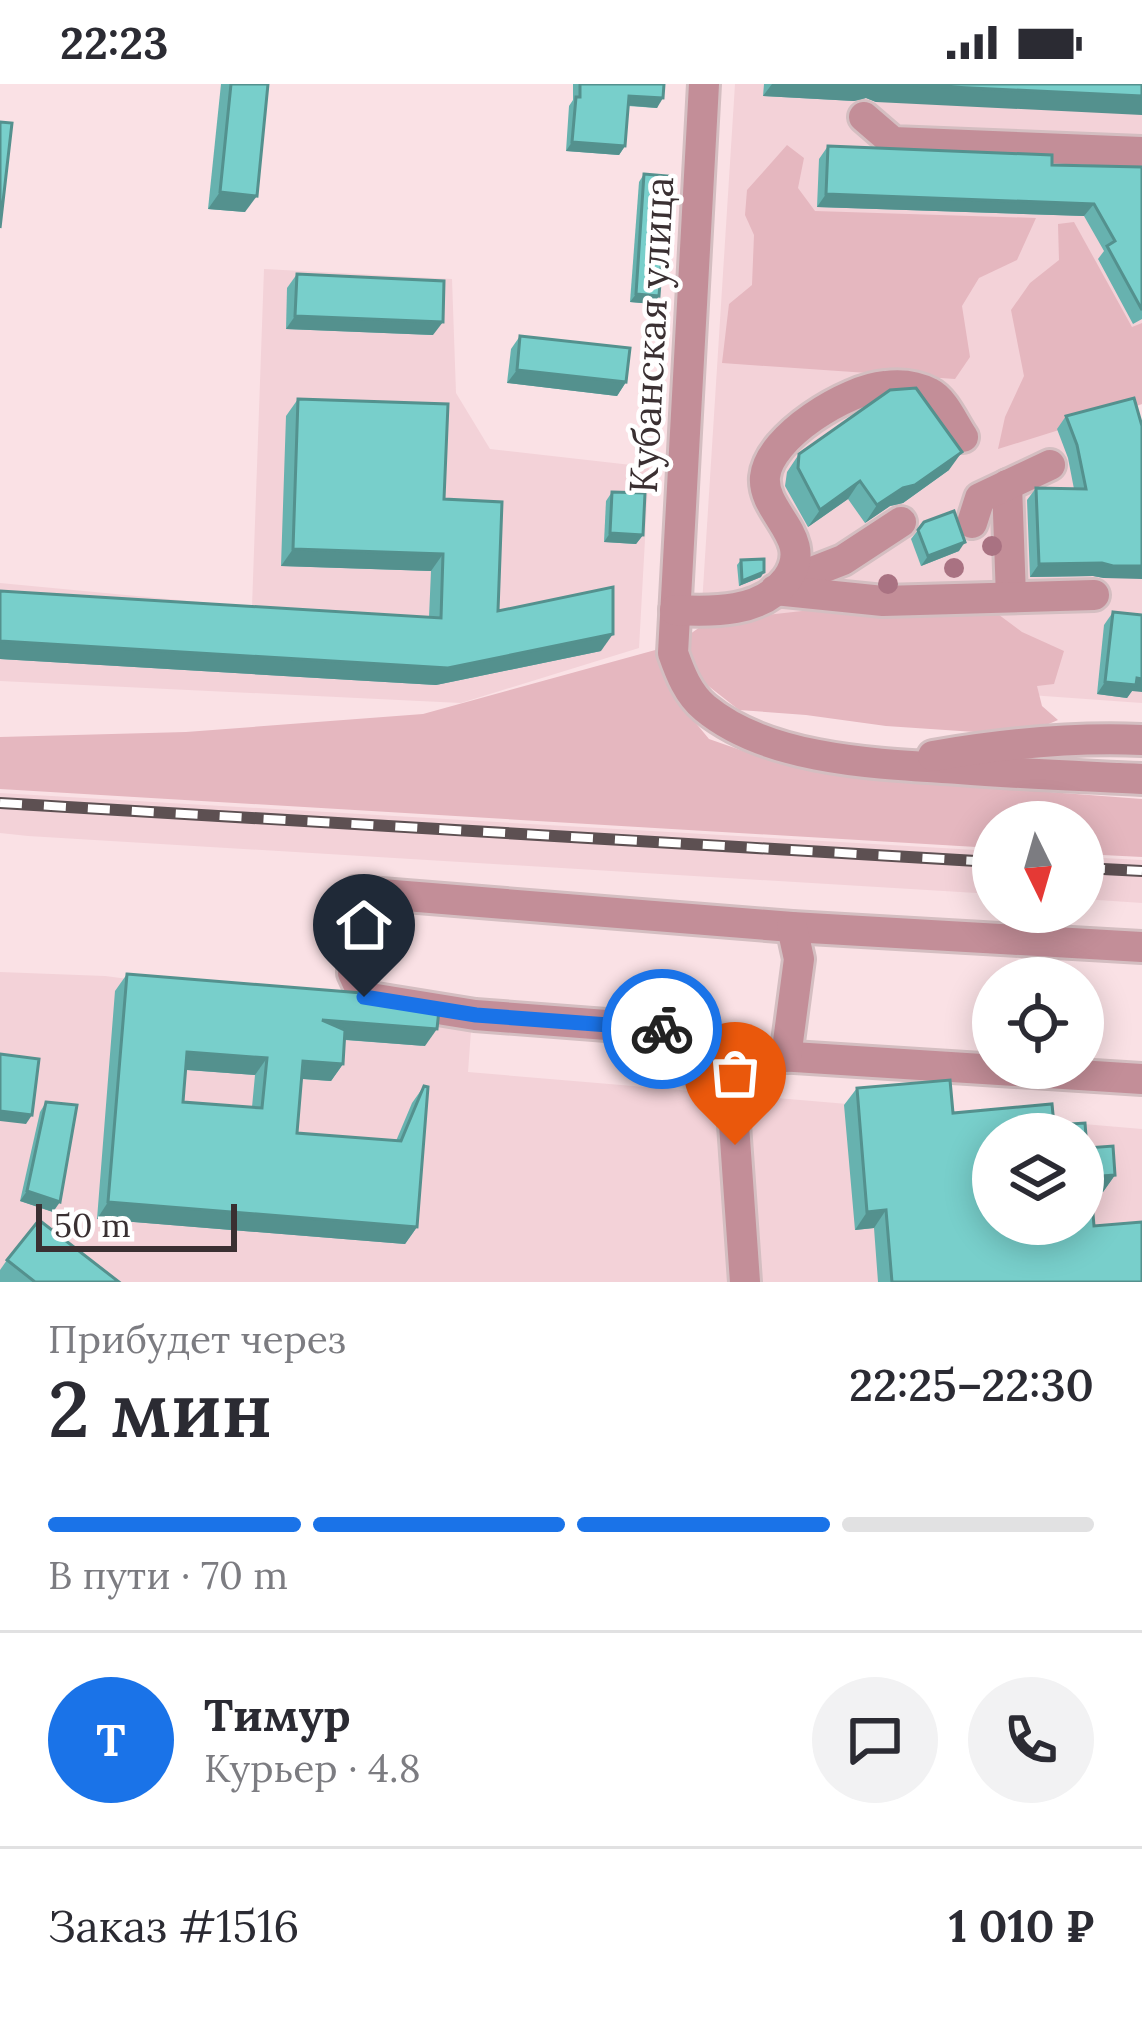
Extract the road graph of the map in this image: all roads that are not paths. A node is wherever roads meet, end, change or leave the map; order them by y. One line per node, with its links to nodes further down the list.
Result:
1 (704, 84): 12 (street, Кубанская улица)
2 (864, 117): 3 (street)
3 (1142, 152)
4 (963, 437): 9 (street)
5 (1051, 465): 6 (street)
6 (1007, 485): 8 (street); 11 (street)
7 (902, 522): 9 (street)
8 (972, 523)
9 (780, 586): 11 (street); 12 (street)
10 (1094, 595): 11 (street)
11 (1011, 597)
12 (675, 610): 14 (street, Кубанская улица)
13 (1142, 740): 14 (street)
14 (884, 764): 15 (street, Кубанская улица)
15 (1142, 779)
16 (792, 927): 17 (street); 18 (street); 19 (street)
17 (1142, 947)
18 (729, 1053): 19 (street); 21 (street)
19 (786, 1057): 20 (street)
20 (1142, 1079)
21 (745, 1282)

